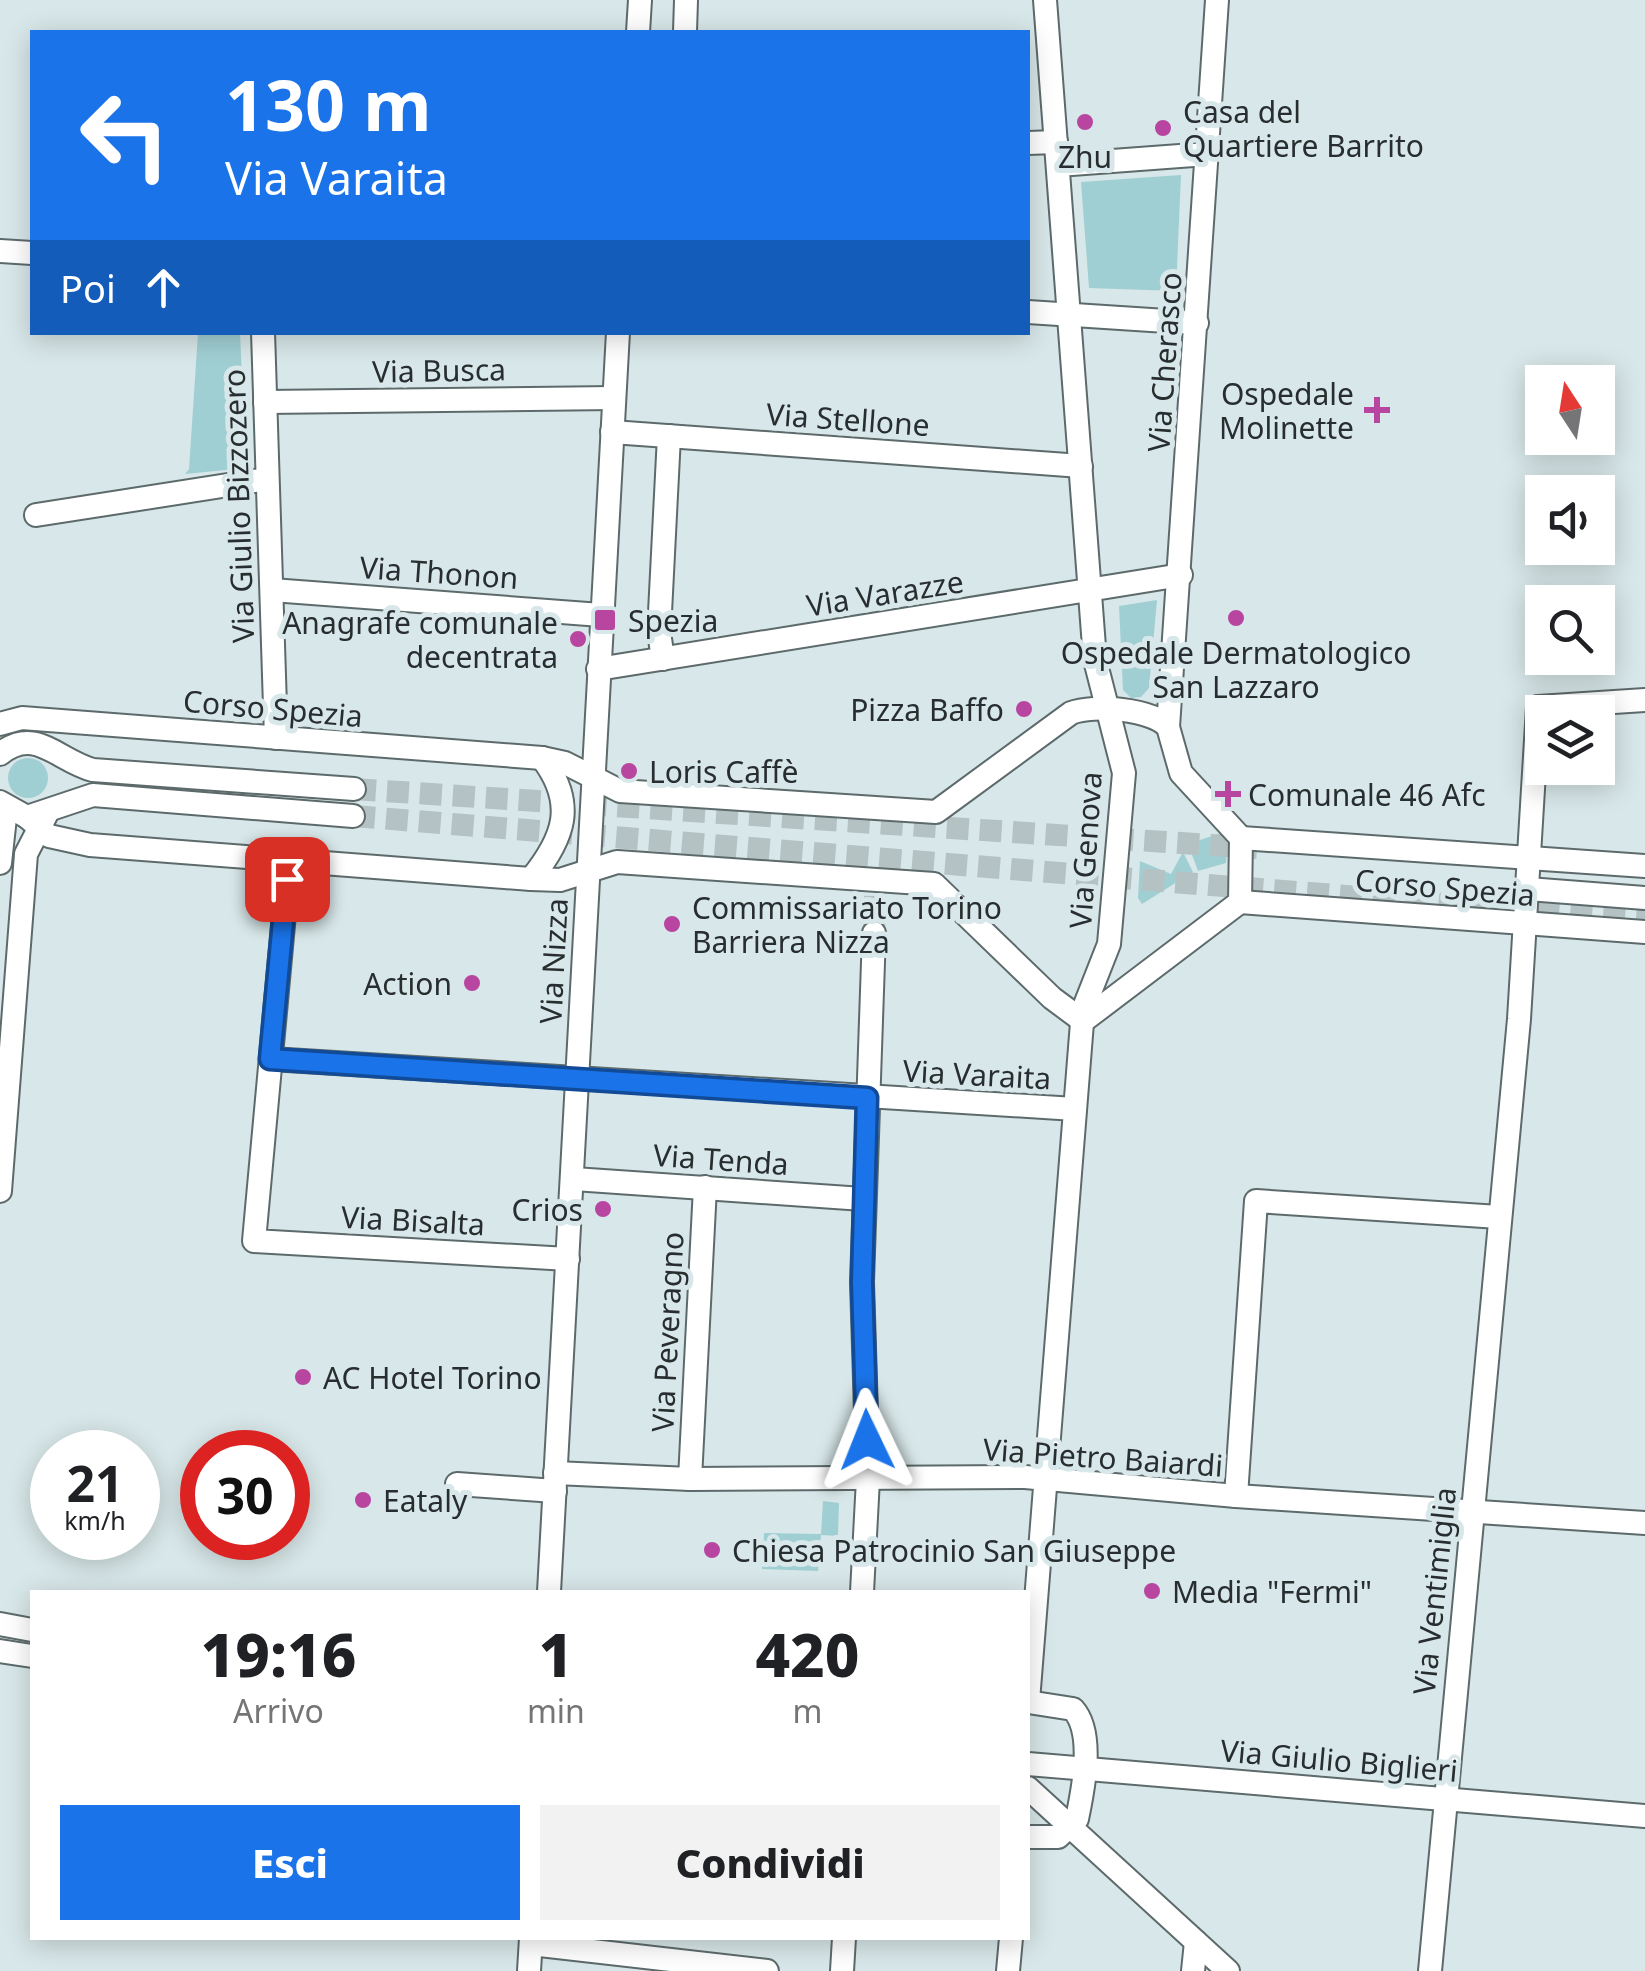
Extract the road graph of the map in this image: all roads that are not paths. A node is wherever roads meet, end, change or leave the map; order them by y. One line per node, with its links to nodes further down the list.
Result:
1 (640, 0): 5 (street)
2 (686, 0): 6 (street)
3 (1045, 0): 8 (street, Via Genova)
4 (1217, 0): 9 (street, Via Cherasco)
5 (638, 30)
6 (684, 30)
7 (1030, 145): 8 (street)
8 (1057, 154): 9 (street); 13 (street, Via Genova)
9 (1207, 154): 14 (street, Via Cherasco)
10 (0, 252): 11 (street)
11 (30, 253)
12 (1030, 312): 13 (street)
13 (1069, 314): 14 (street); 21 (street, Via Genova)
14 (1197, 323): 24 (street, Via Cherasco)
15 (262, 335): 18 (street, Via Giulio Bizzozero)
16 (618, 335): 17 (street, Via Nizza)
17 (614, 398): 18 (street, Via Busca); 19 (street, Via Nizza)
18 (265, 402): 22 (street, Via Giulio Bizzozero)
19 (612, 432): 20 (street, Via Stellone); 27 (street, Via Nizza)
20 (669, 436): 21 (street, Via Stellone); 28 (street)
21 (1080, 466): 26 (street, Via Genova)
22 (267, 479): 23 (street); 25 (street, Via Giulio Bizzozero)
23 (36, 515)
24 (1181, 574): 26 (street, Via Varazze); 33 (street, Via Cherasco)
25 (272, 590): 27 (street, Via Thonon); 34 (street, Via Giulio Bizzozero)
26 (1090, 590): 28 (street, Via Varazze); 31 (street, Via Genova)
27 (601, 615): 29 (street, Via Nizza)
28 (663, 659): 29 (street, Via Varazze)
29 (598, 669): 37 (street, Via Nizza)
30 (1645, 700): 42 (street, Via Ventimiglia)
31 (1106, 712): 33 (street); 37 (street, Corso Spezia); 54 (street, Via Genova)
32 (0, 724): 34 (street, Corso Spezia)
33 (1168, 727): 41 (street)
34 (276, 738): 36 (street, Corso Spezia)
35 (0, 754): 38 (street)
36 (542, 758): 37 (street, Corso Spezia); 47 (street)
37 (592, 775): 46 (street, Via Nizza)
38 (354, 788)
39 (24, 814): 40 (street); 43 (street); 44 (street); 61 (street)
40 (353, 816)
41 (1242, 838): 42 (street, Corso Spezia); 50 (street)
42 (1530, 858): 45 (street, Corso Spezia); 48 (street, Via Ventimiglia)
43 (289, 860): 47 (street); 55 (street)
44 (0, 863)
45 (1645, 866)
46 (588, 870): 47 (street); 54 (street); 56 (street, Via Nizza)
47 (531, 878)
48 (1528, 889): 49 (street, Corso Spezia); 51 (street, Via Ventimiglia)
49 (1645, 898)
50 (1240, 902): 51 (street, Corso Spezia); 54 (street)
51 (1526, 924): 53 (street, Corso Spezia); 63 (street, Via Ventimiglia)
52 (874, 932): 57 (street)
53 (1645, 932)
54 (1083, 1022): 58 (street, Via Genova)
55 (270, 1059): 56 (street, Via Varaita); 64 (street, Via Bisalta)
56 (577, 1080): 57 (street, Via Varaita); 59 (street, Via Nizza)
57 (867, 1098): 58 (street, Via Varaita); 62 (street)
58 (1074, 1109): 65 (street, Via Genova)
59 (574, 1179): 60 (street, Via Tenda); 64 (street, Via Nizza)
60 (705, 1187): 62 (street, Via Tenda); 66 (street, Via Peveragno)
61 (0, 1191)
62 (864, 1199): 67 (street)
63 (1499, 1217): 70 (street); 71 (street, Via Ventimiglia)
64 (568, 1259): 68 (street, Via Nizza)
65 (1046, 1478): 67 (street, Via Pietro Baiardi); 70 (street, Via Pietro Baiardi); 79 (street, Via Genova)
66 (690, 1479): 67 (street, Via Pietro Baiardi); 68 (street, Via Pietro Baiardi)
67 (868, 1479): 74 (street)
68 (555, 1482): 69 (street, Via Pietro Baiardi); 73 (street, Via Nizza)
69 (457, 1484)
70 (1236, 1496): 71 (street, Via Pietro Baiardi)
71 (1472, 1513): 72 (street, Via Pietro Baiardi); 84 (street, Via Ventimiglia)
72 (1645, 1523)
73 (550, 1590)
74 (862, 1590)
75 (0, 1624): 76 (street)
76 (30, 1630)
77 (0, 1651): 78 (street)
78 (30, 1656)
79 (1030, 1676)
80 (1030, 1701): 82 (street)
81 (1030, 1764): 82 (street, Via Giulio Biglieri)
82 (1083, 1768): 84 (street, Via Giulio Biglieri); 86 (street)
83 (1030, 1790): 86 (street)
84 (1445, 1800): 85 (street, Via Giulio Biglieri); 101 (street, Via Ventimiglia)
85 (1645, 1816)
86 (1070, 1829): 87 (street); 92 (street)
87 (1030, 1836)
88 (531, 1940): 93 (street); 95 (street)
89 (690, 1940): 94 (street)
90 (844, 1940): 97 (street)
91 (1010, 1940): 98 (street)
92 (1196, 1942): 99 (street); 100 (street)
93 (589, 1961): 94 (street)
94 (688, 1966): 96 (street)
95 (529, 1971)
96 (767, 1971)
97 (842, 1971)
98 (1008, 1971)
99 (1193, 1971)
100 (1228, 1971)
101 (1430, 1971)

